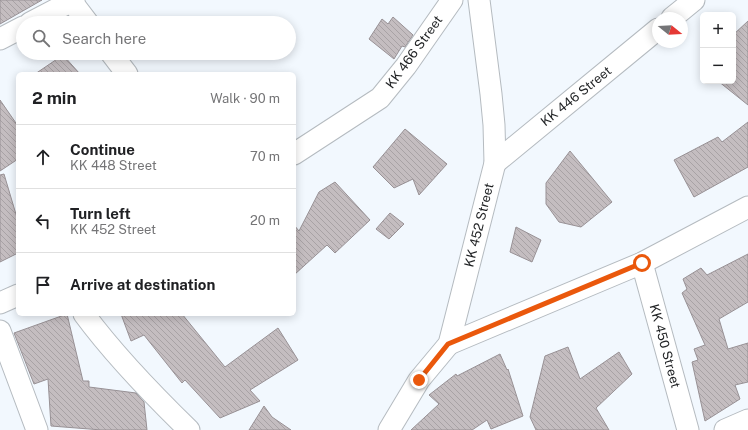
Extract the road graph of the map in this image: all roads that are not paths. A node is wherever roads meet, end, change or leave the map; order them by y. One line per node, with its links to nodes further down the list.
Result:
1 (452, 0): 13 (street, KK 466 Street)
2 (479, 0): 14 (street, KK 452 Street)
3 (694, 0): 5 (street)
4 (73, 1): 6 (street); 7 (street)
5 (679, 12)
6 (44, 16)
7 (83, 16)
8 (16, 31): 10 (street)
9 (652, 34): 14 (street, KK 446 Street)
10 (0, 39)
11 (116, 60): 12 (street)
12 (125, 72)
13 (296, 153)
14 (495, 163): 21 (street, KK 452 Street)
15 (748, 207): 16 (street)
16 (642, 263): 21 (street); 26 (street, KK 450 Street)
17 (16, 296): 18 (street)
18 (0, 303)
19 (86, 316): 24 (street)
20 (0, 331): 23 (street)
21 (448, 344): 25 (street, KK 452 Street)
22 (748, 420): 27 (street)
23 (37, 430)
24 (189, 430)
25 (389, 430)
26 (688, 430)
27 (724, 430)

